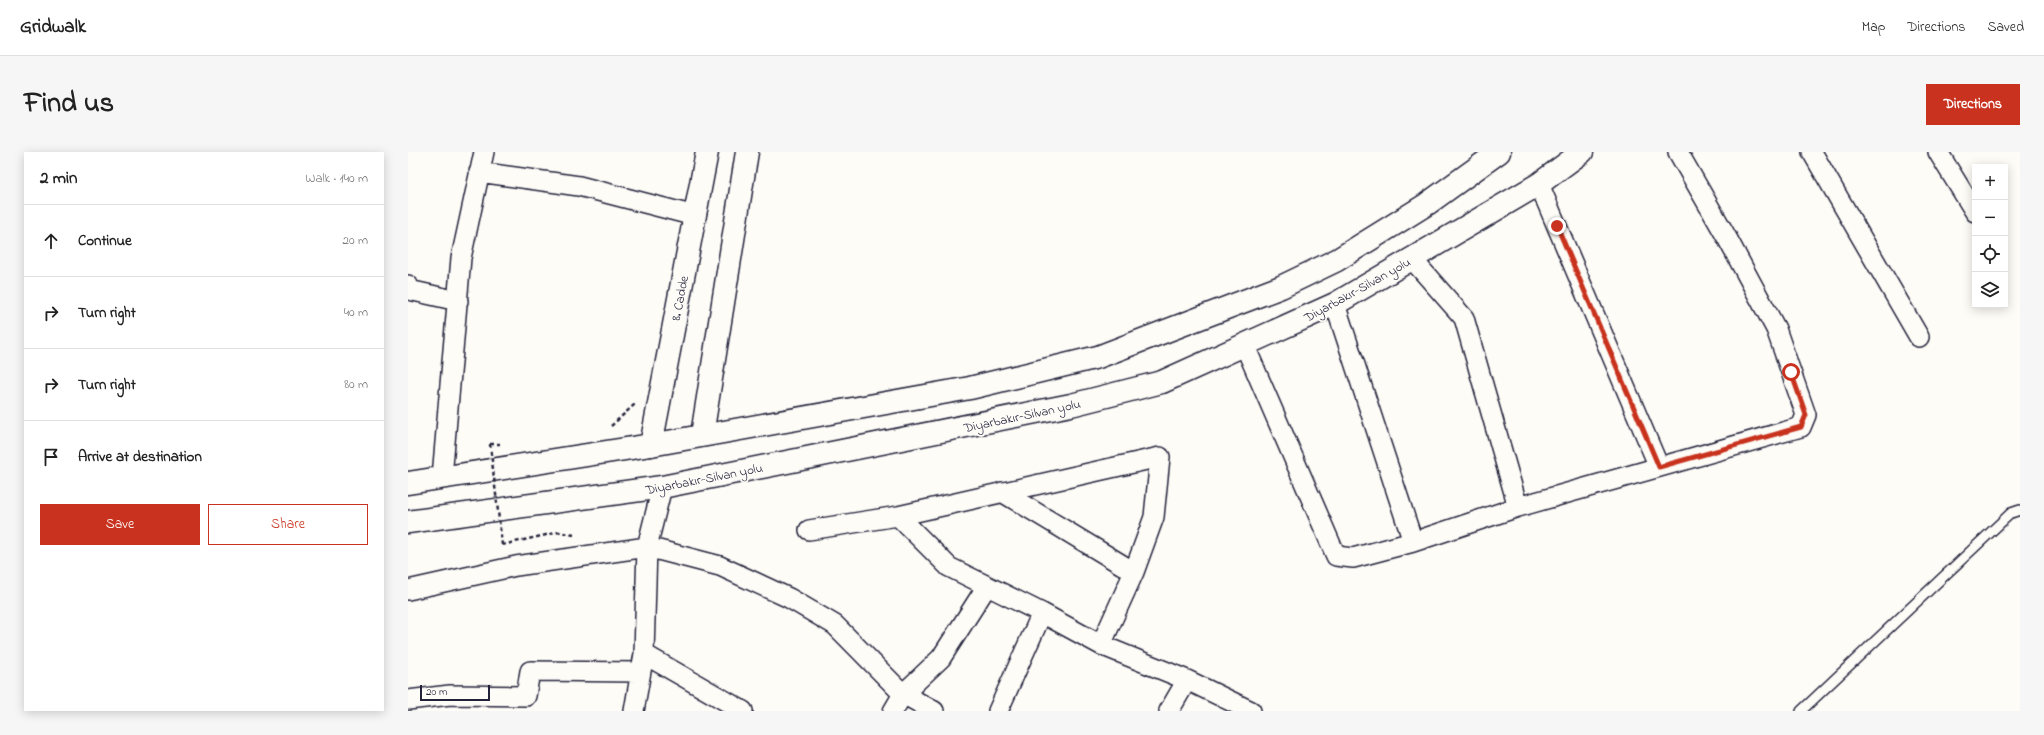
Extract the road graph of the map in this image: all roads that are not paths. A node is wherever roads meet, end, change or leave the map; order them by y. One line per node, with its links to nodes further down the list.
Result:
1 (484, 152): 9 (street)
2 (707, 152): 12 (main road, 8. Cadde)
3 (747, 152): 19 (main road)
4 (1499, 152): 19 (main road)
5 (1582, 152): 10 (main road, Diyarbakır-Silvan yolu)
6 (1678, 152): 21 (street)
7 (1812, 152): 17 (street)
8 (1938, 152): 11 (street)
9 (480, 172): 12 (street); 15 (street)
10 (1539, 184): 13 (main road, Diyarbakır-Silvan yolu); 21 (street)
11 (1972, 207)
12 (695, 216): 20 (main road, 8. Cadde)
13 (1412, 259): 16 (main road, Diyarbakır-Silvan yolu); 26 (street)
14 (408, 285): 15 (street)
15 (458, 301): 22 (street)
16 (1335, 304): 18 (main road, Diyarbakır-Silvan yolu); 31 (street)
17 (1919, 337)
18 (1245, 346): 24 (main road, Diyarbakır-Silvan yolu); 31 (street)
19 (702, 435): 20 (main road)
20 (651, 445): 22 (main road)
21 (1659, 467): 26 (street)
22 (442, 477): 23 (main road)
23 (408, 483)
24 (662, 487): 29 (main road, Diyarbakır-Silvan yolu); 32 (street)
25 (1002, 492): 28 (street); 33 (street); 33 (street)
26 (1518, 507): 31 (street)
27 (2020, 510): 49 (lane)
28 (898, 516): 30 (street); 34 (street)
29 (408, 522)
30 (809, 530)
31 (1413, 542)
32 (648, 547): 35 (street); 38 (street); 40 (street)
33 (1134, 572): 37 (street)
34 (987, 586): 36 (street); 40 (street)
35 (408, 590)
36 (1042, 613): 37 (street); 46 (street)
37 (1101, 646): 39 (street)
38 (642, 663): 41 (street); 42 (street); 43 (street)
39 (1186, 680): 47 (street); 48 (street)
40 (903, 694): 44 (street); 45 (street)
41 (408, 700)
42 (634, 711)
43 (743, 711)
44 (893, 711)
45 (934, 711)
46 (998, 711)
47 (1169, 711)
48 (1251, 711)
49 (1800, 711)

